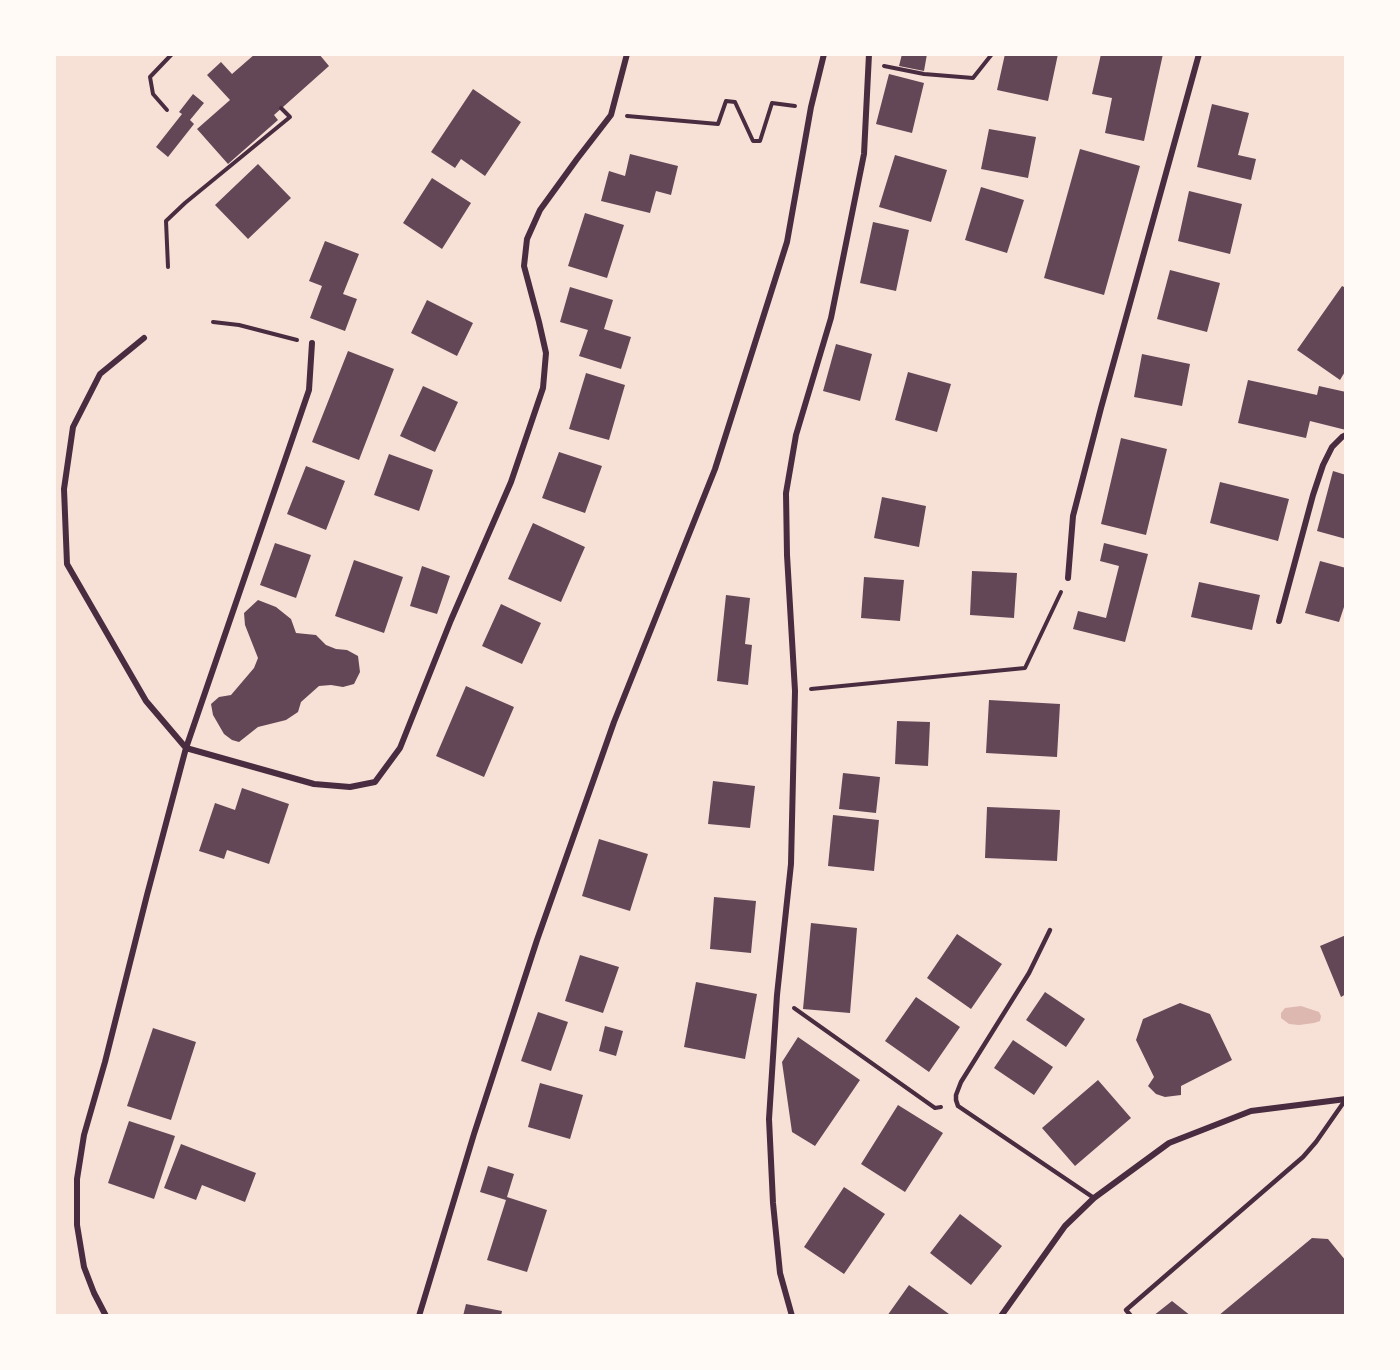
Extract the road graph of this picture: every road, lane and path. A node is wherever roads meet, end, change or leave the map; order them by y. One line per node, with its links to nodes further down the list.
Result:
1 (172, 54): 10 (path)
2 (627, 54): 11 (street)
3 (824, 54): 9 (street)
4 (869, 54): 7 (street)
5 (992, 54): 7 (path)
6 (1199, 54): 17 (street)
7 (868, 63): 19 (street)
8 (281, 108): 12 (path)
9 (811, 108): 11 (path); 27 (street)
10 (167, 110)
11 (611, 115): 20 (street)
12 (168, 267)
13 (213, 322): 15 (path)
14 (144, 338): 20 (street)
15 (312, 343): 20 (street)
16 (1346, 435): 18 (street)
17 (1068, 578): 19 (path)
18 (1279, 621)
19 (795, 691): 22 (street)
20 (186, 748): 26 (street)
21 (1050, 930): 24 (lane)
22 (777, 996): 24 (path); 28 (street)
23 (1346, 1099): 25 (street); 30 (lane)
24 (958, 1107): 25 (lane)
25 (1094, 1198): 29 (street)
26 (106, 1316)
27 (419, 1316)
28 (792, 1316)
29 (1001, 1316)
30 (1131, 1316)

